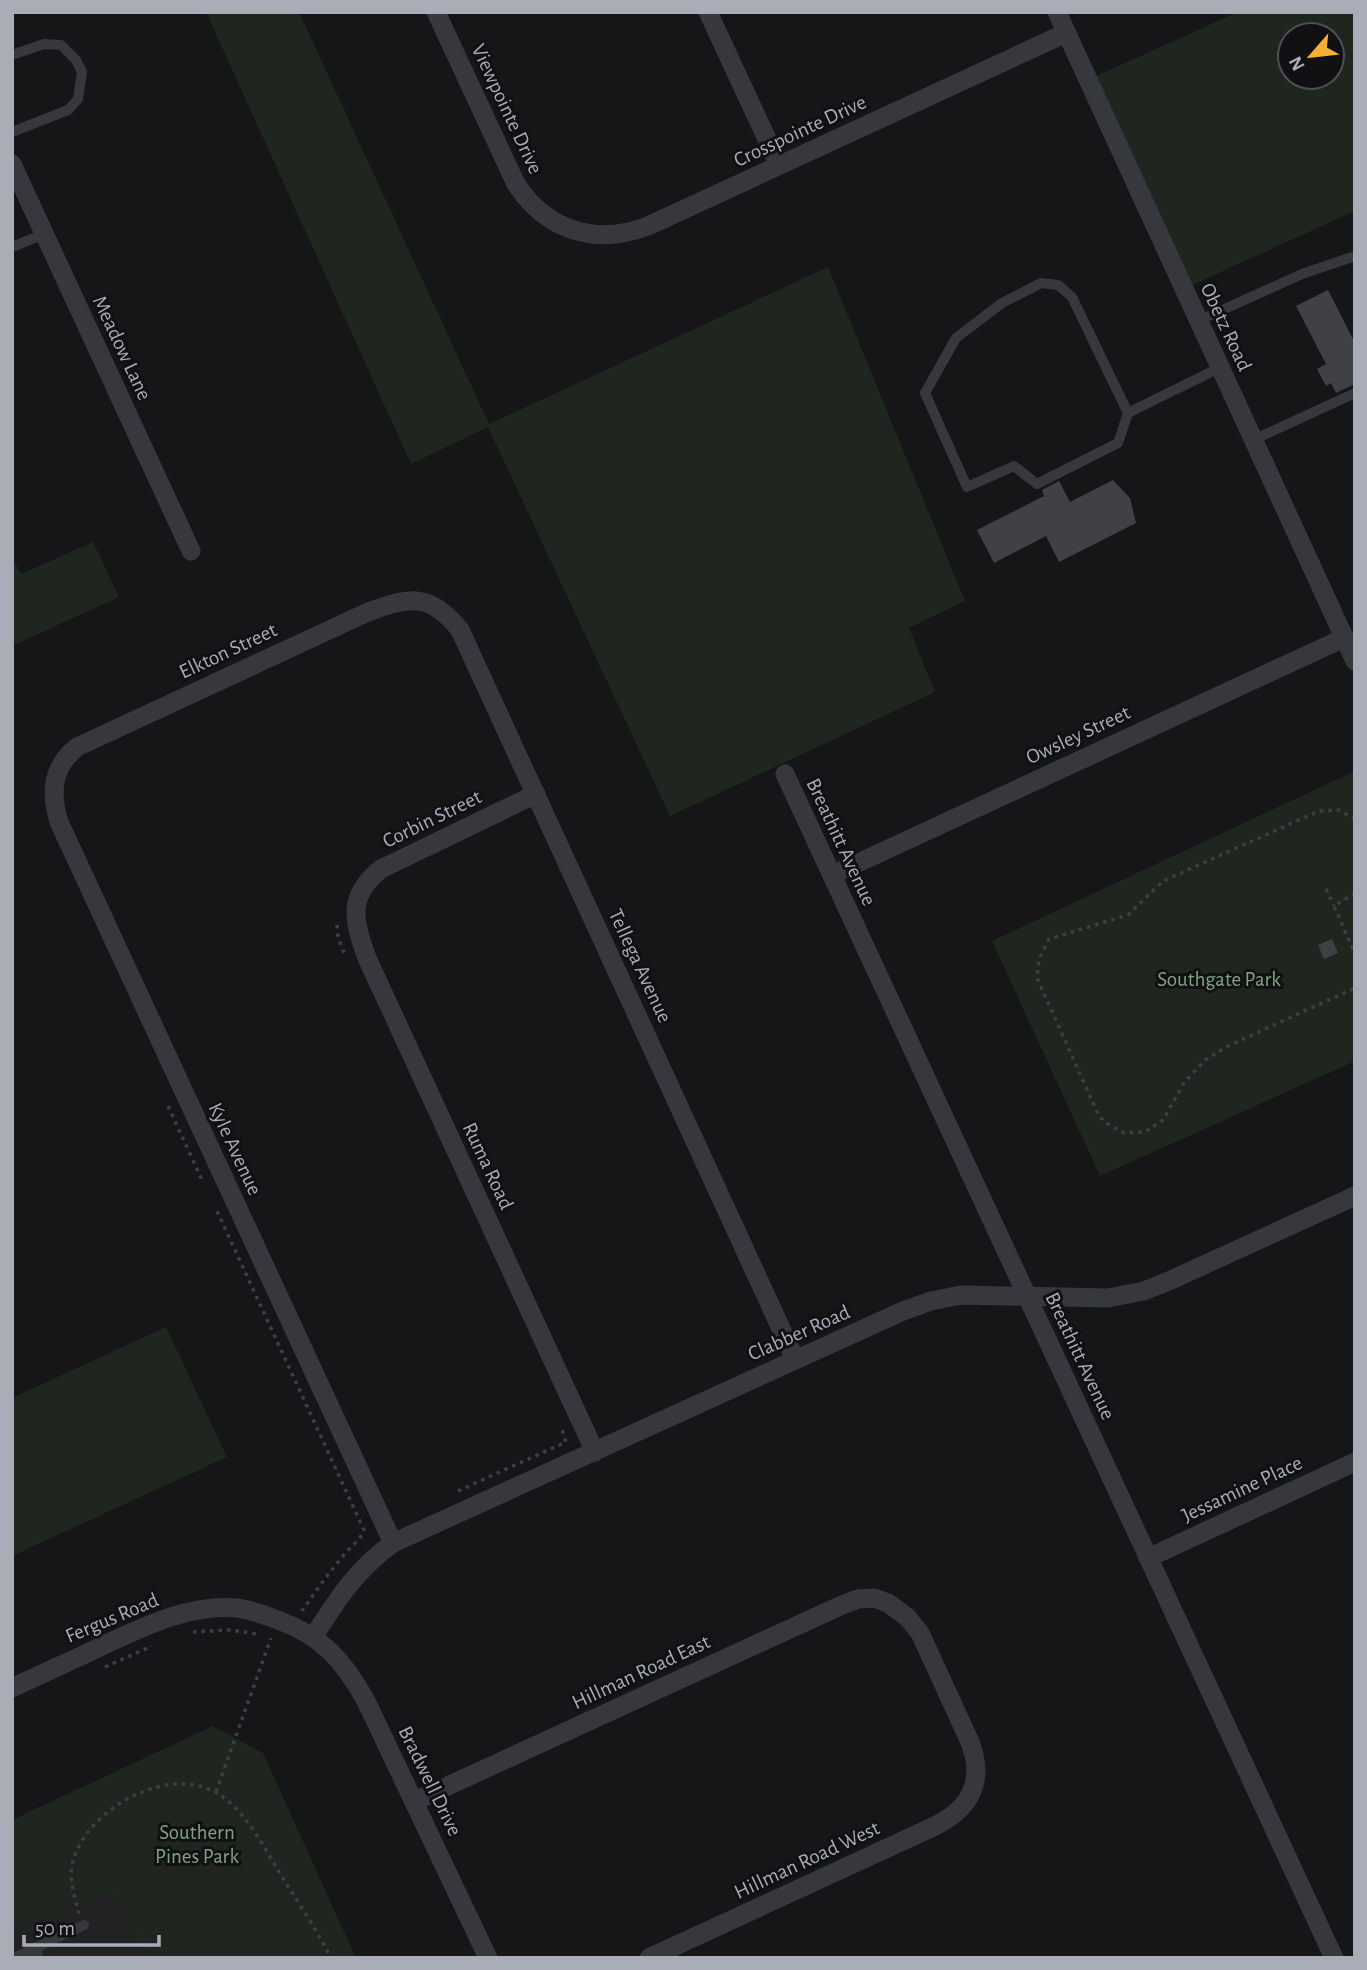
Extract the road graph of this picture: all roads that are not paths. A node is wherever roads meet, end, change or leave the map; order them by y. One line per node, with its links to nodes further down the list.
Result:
1 (436, 12): 9 (street, Viewpointe Drive)
2 (708, 12): 8 (street)
3 (1057, 12): 4 (street, Obetz Road)
4 (1066, 33): 8 (street, Crosspointe Drive); 13 (street, Obetz Road)
5 (12, 55): 6 (lane)
6 (12, 132)
7 (12, 163): 10 (street, Meadow Lane)
8 (779, 165): 9 (street, Crosspointe Drive)
9 (548, 219)
10 (44, 234): 11 (lane); 18 (street, Meadow Lane)
11 (12, 247)
12 (1353, 260): 13 (lane)
13 (1198, 321): 14 (street, Obetz Road)
14 (1219, 368): 16 (lane); 17 (street, Obetz Road)
15 (1355, 393): 17 (lane)
16 (1128, 413): 16 (lane)
17 (1253, 440): 20 (street, Obetz Road)
18 (191, 551)
19 (429, 603): 22 (street, Elkton Street); 24 (street, Tellega Avenue)
20 (1345, 638): 21 (street, Obetz Road); 25 (street, Owsley Street)
21 (1355, 661)
22 (57, 770): 32 (street, Kyle Avenue)
23 (785, 774): 25 (street, Breathitt Avenue)
24 (536, 794): 26 (street, Corbin Street); 29 (street, Tellega Avenue)
25 (832, 875): 28 (street, Breathitt Avenue)
26 (358, 895): 30 (street, Ruma Road)
27 (1355, 1196): 28 (street, Clabber Road)
28 (1027, 1296): 29 (street, Clabber Road); 33 (street, Breathitt Avenue)
29 (795, 1359): 30 (street, Clabber Road)
30 (595, 1452): 32 (street, Clabber Road)
31 (1355, 1462): 33 (street, Jessamine Place)
32 (393, 1543): 35 (street, Clabber Road)
33 (1148, 1558): 43 (street, Breathitt Avenue)
34 (888, 1603): 37 (street, Hillman Road East); 42 (street, Hillman Road West)
35 (318, 1629): 36 (street, Fergus Road); 37 (street, Bradwell Drive)
36 (12, 1688)
37 (415, 1801): 41 (street, Bradwell Drive)
38 (83, 1925): 39 (lane)
39 (37, 1953): 40 (lane)
40 (13, 1958)
41 (488, 1958)
42 (649, 1958)
43 (1334, 1958)

